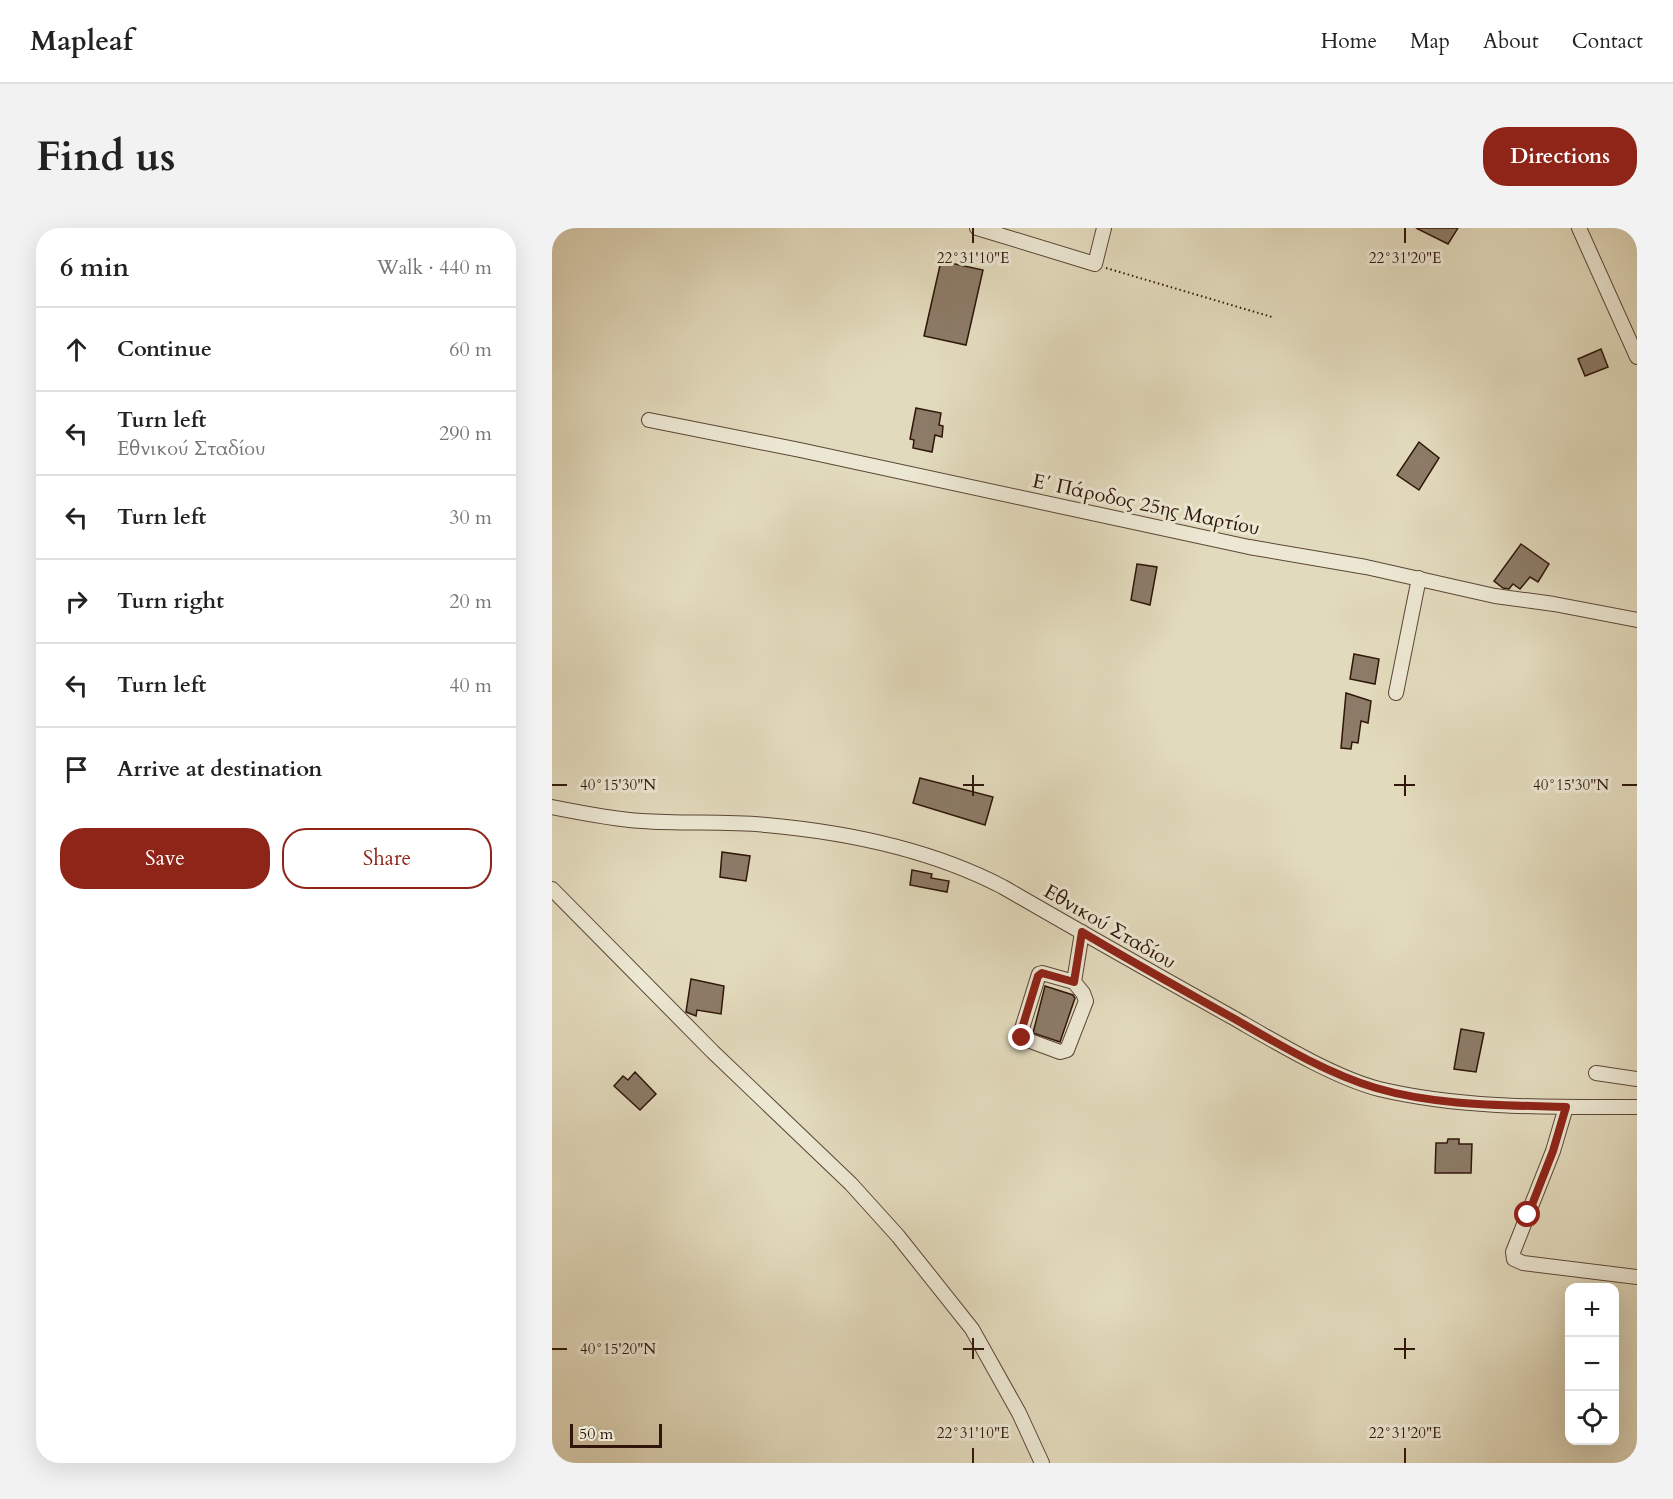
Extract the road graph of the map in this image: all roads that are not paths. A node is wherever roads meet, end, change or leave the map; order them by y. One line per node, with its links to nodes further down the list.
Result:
1 (977, 228): 2 (street)
2 (1104, 228)
3 (1579, 228): 4 (street)
4 (1632, 335): 5 (street)
5 (1637, 357)
6 (649, 420): 7 (street, Ε΄ Πάροδος 25ης Μαρτίου)
7 (1419, 578): 8 (street, Ε΄ Πάροδος 25ης Μαρτίου); 9 (street)
8 (1637, 620)
9 (1396, 693)
10 (552, 807): 12 (street, Εθνικού Σταδίου)
11 (552, 889): 19 (street)
12 (1082, 932): 13 (street); 16 (street, Εθνικού Σταδίου)
13 (1074, 982): 13 (street)
14 (1596, 1073): 15 (street)
15 (1637, 1079)
16 (1566, 1107): 17 (street, Εθνικού Σταδίου); 18 (street)
17 (1637, 1107)
18 (1637, 1277)
19 (1042, 1463)

